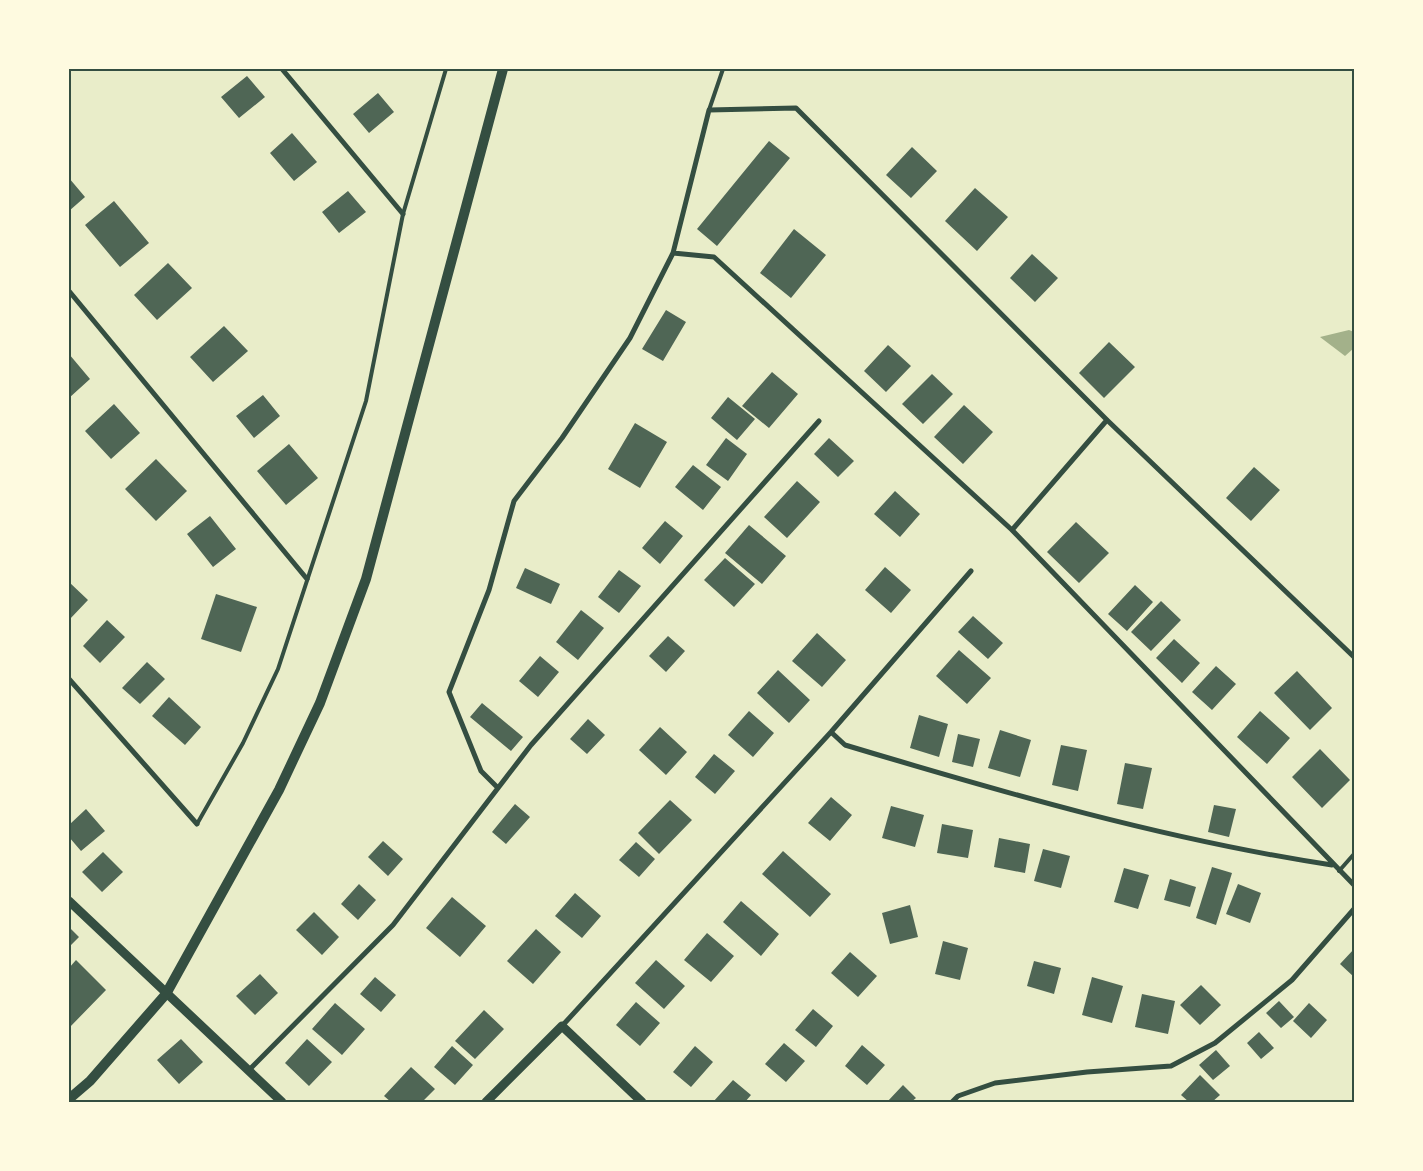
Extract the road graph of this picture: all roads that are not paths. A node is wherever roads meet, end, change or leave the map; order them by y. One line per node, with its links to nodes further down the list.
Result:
1 (282, 69): 6 (street)
2 (446, 69): 6 (lane)
3 (503, 69): 25 (main road)
4 (723, 69): 5 (lane)
5 (709, 110): 7 (street); 9 (street)
6 (403, 214): 13 (lane)
7 (673, 253): 11 (street); 17 (street)
8 (69, 291): 13 (street)
9 (1107, 420): 11 (street); 14 (street)
10 (819, 421): 17 (street)
11 (1012, 530): 20 (street)
12 (971, 571): 16 (street)
13 (307, 579): 18 (lane)
14 (1354, 657)
15 (69, 679): 18 (street)
16 (831, 732): 20 (street); 26 (street)
17 (498, 788): 27 (street)
18 (197, 824)
19 (1354, 854): 21 (lane)
20 (1332, 865): 21 (street)
21 (1339, 871): 22 (street)
22 (1354, 886)
23 (69, 901): 25 (street)
24 (1354, 909): 32 (street)
25 (166, 994): 27 (street); 28 (main road)
26 (562, 1026): 30 (street); 31 (street)
27 (249, 1070): 29 (street)
28 (69, 1099)
29 (282, 1102)
30 (486, 1102)
31 (642, 1102)
32 (952, 1102)

